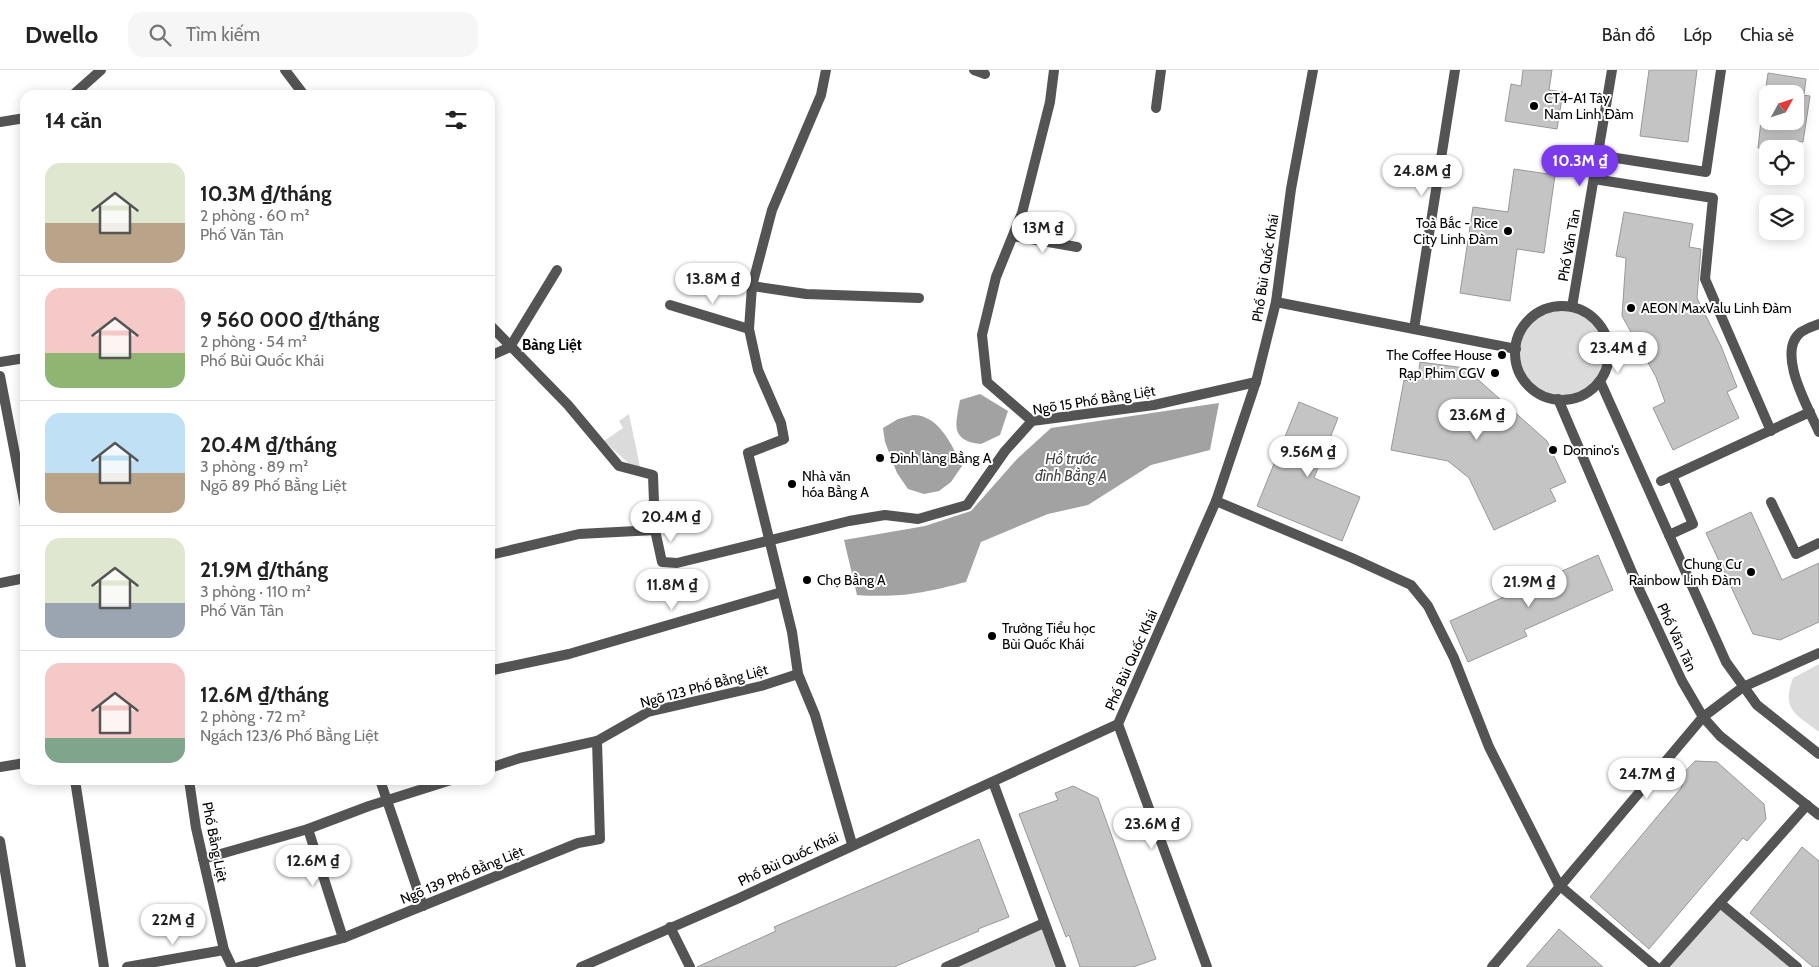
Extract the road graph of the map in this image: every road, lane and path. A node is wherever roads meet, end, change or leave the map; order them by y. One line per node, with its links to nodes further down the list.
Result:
1 (101, 70): 12 (street)
2 (285, 70): 13 (street)
3 (826, 70): 22 (street)
4 (974, 70): 11 (street)
5 (1054, 70): 19 (street)
6 (1161, 70): 14 (street)
7 (1313, 70): 24 (street, Phố Bùi Quốc Khái)
8 (1456, 70): 29 (street)
9 (1612, 70): 17 (street, Phố Văn Tân)
10 (1720, 70): 17 (street)
11 (985, 74)
12 (79, 90)
13 (300, 90)
14 (1156, 108)
15 (20, 119): 16 (street)
16 (0, 122)
17 (1597, 155): 18 (street, Phố Văn Tân)
18 (1594, 179): 26 (street, Phố Văn Tân); 42 (street)
19 (1013, 236): 20 (street); 41 (street)
20 (1077, 247)
21 (557, 270): 31 (street)
22 (752, 286): 23 (street); 28 (street)
23 (919, 298)
24 (1276, 302): 29 (street); 38 (street, Phố Bùi Quốc Khái)
25 (670, 305): 28 (street)
26 (1572, 307): 32 (street); 37 (street)
27 (1819, 324): 40 (street)
28 (749, 329): 51 (street)
29 (1414, 329): 32 (street)
30 (495, 330): 31 (street)
31 (510, 347): 33 (street); 49 (street)
32 (1516, 349): 39 (street)
33 (495, 354)
34 (20, 359): 35 (street)
35 (0, 362)
36 (0, 376): 45 (street)
37 (1600, 381): 39 (street); 50 (street)
38 (1256, 382): 41 (street, Ngõ 15 Phố Bằng Liệt); 47 (street, Phố Bùi Quốc Khái)
39 (1558, 400): 61 (street, Phố Văn Tân)
40 (1810, 412): 42 (street); 43 (street)
41 (1032, 421): 51 (street, Ngõ 15 Phố Bằng Liệt)
42 (1771, 431): 44 (street)
43 (1819, 432)
44 (1672, 476): 46 (street); 50 (street)
45 (20, 480)
46 (1661, 480)
47 (1216, 501): 62 (street, Phố Bùi Quốc Khái); 80 (street)
48 (1771, 502): 52 (street)
49 (655, 530): 51 (street, Ngõ 15 Phố Bằng Liệt); 53 (street)
50 (1669, 535): 60 (street)
51 (770, 541): 56 (street)
52 (1819, 542)
53 (495, 555)
54 (20, 579): 55 (street)
55 (0, 583)
56 (782, 592): 58 (street); 59 (street)
57 (1819, 653): 60 (street)
58 (495, 670)
59 (798, 674): 63 (street, Ngõ 123 Phố Bằng Liệt); 78 (street)
60 (1743, 688): 61 (street); 64 (street)
61 (1703, 716): 74 (street, Phố Văn Tân); 80 (street)
62 (1118, 724): 68 (street, Phố Bùi Quốc Khái); 96 (street)
63 (597, 741): 66 (street, Ngõ 123 Phố Bằng Liệt); 82 (street, Ngõ 139 Phố Bằng Liệt)
64 (1819, 754)
65 (20, 764): 67 (street)
66 (495, 766)
67 (0, 767)
68 (993, 782): 78 (street, Phố Bùi Quốc Khái); 83 (street)
69 (77, 785): 88 (street)
70 (190, 785): 79 (street, Phố Bằng Liệt)
71 (382, 785): 73 (street)
72 (435, 785): 73 (street)
73 (386, 800): 76 (street); 82 (street)
74 (1807, 805): 75 (street, Phố Văn Tân); 81 (street)
75 (1819, 815)
76 (308, 829): 79 (street); 85 (street)
77 (0, 841): 87 (street)
78 (852, 844): 84 (street, Phố Bùi Quốc Khái)
79 (203, 858): 86 (street, Phố Bằng Liệt)
80 (1559, 885): 97 (street); 98 (street)
81 (1720, 903): 99 (street); 100 (street)
82 (423, 906): 85 (street, Ngõ 139 Phố Bằng Liệt)
83 (1044, 923): 94 (street); 95 (street)
84 (670, 928): 92 (street, Phố Bùi Quốc Khái); 93 (street)
85 (343, 938): 91 (street, Ngõ 139 Phố Bằng Liệt)
86 (224, 950): 89 (street); 90 (street, Phố Bằng Liệt)
87 (21, 967)
88 (104, 967)
89 (127, 967)
90 (232, 967)
91 (239, 967)
92 (581, 967)
93 (690, 967)
94 (946, 967)
95 (1061, 967)
96 (1207, 967)
97 (1492, 967)
98 (1656, 967)
99 (1663, 967)
100 (1797, 967)

